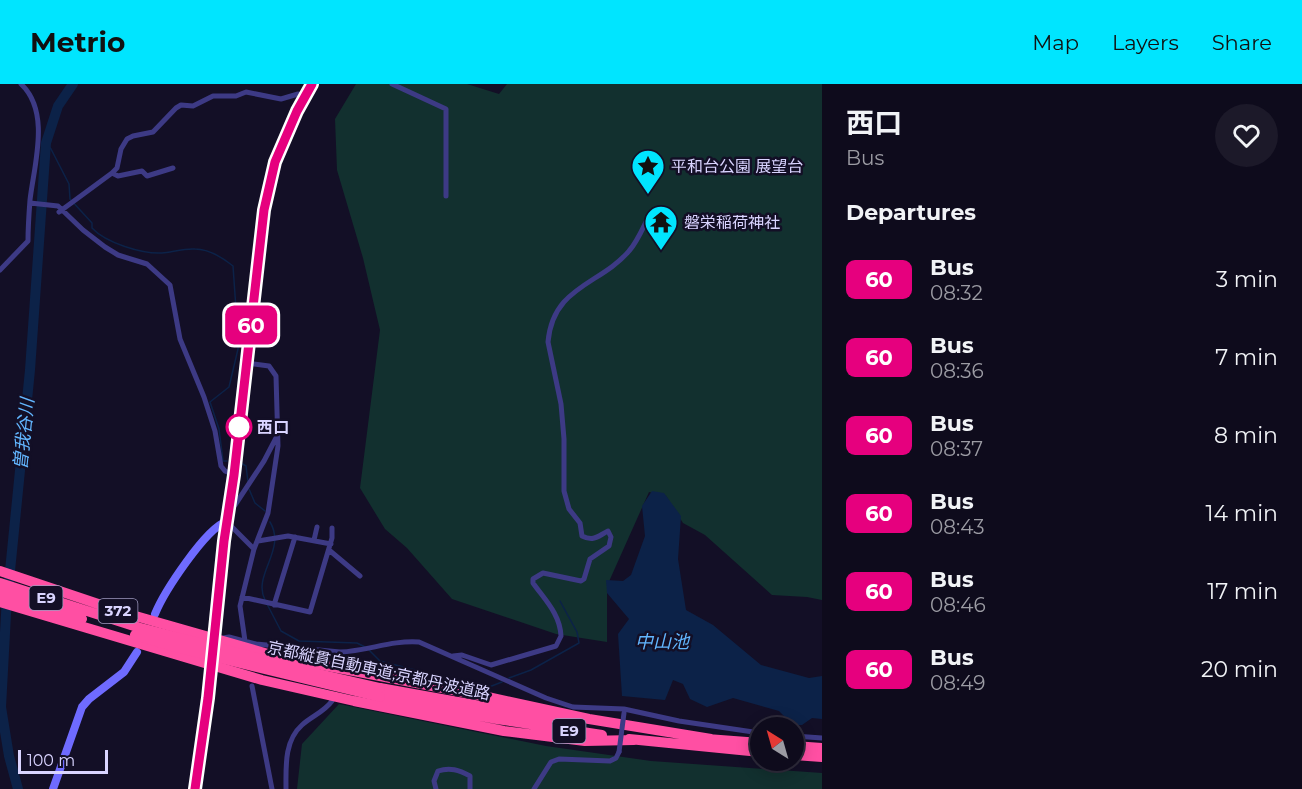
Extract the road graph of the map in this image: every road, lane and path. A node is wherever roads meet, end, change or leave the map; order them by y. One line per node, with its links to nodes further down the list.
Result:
1 (21, 84): 8 (street)
2 (312, 84): 4 (highway)
3 (392, 84): 7 (street)
4 (305, 95): 6 (street); 12 (highway)
5 (173, 168): 6 (street)
6 (112, 173): 9 (street)
7 (446, 196)
8 (32, 202): 9 (street); 11 (street)
9 (61, 208): 14 (street)
10 (650, 214): 39 (street)
11 (0, 270)
12 (246, 363): 13 (street); 14 (highway)
13 (278, 437): 15 (street); 21 (street)
14 (234, 475): 15 (highway)
15 (228, 507): 16 (highway)
16 (226, 521): 23 (street); 31 (main road); 35 (highway)
17 (317, 527): 20 (street)
18 (332, 528): 22 (street)
19 (295, 537): 20 (street); 21 (street); 30 (street)
20 (314, 540): 22 (street)
21 (258, 541): 23 (street)
22 (330, 547): 25 (street); 30 (street)
23 (254, 549): 28 (street)
24 (0, 571): 35 (highway, 372)
25 (360, 576)
26 (0, 583): 32 (highway, 京都縦貫自動車道;京都丹波道路 / E9)
27 (0, 592): 32 (highway, 京都縦貫自動車道;京都丹波道路 / E9)
28 (242, 597): 30 (street); 36 (street)
29 (0, 602): 41 (highway, 372)
30 (269, 604)
31 (155, 614)
32 (90, 617): 34 (highway, 京都縦貫自動車道;京都丹波道路 / E9)
33 (149, 626): 34 (main road)
34 (138, 634): 43 (highway, 京都縦貫自動車道;京都丹波道路 / E9, bridge)
35 (214, 639): 36 (street); 41 (highway); 49 (highway)
36 (245, 641): 37 (street)
37 (340, 651): 39 (street); 40 (street)
38 (137, 652): 57 (main road)
39 (453, 656): 45 (street)
40 (339, 663)
41 (211, 665): 50 (highway); 58 (highway)
42 (252, 686): 59 (street)
43 (380, 693): 49 (highway, 京都縦貫自動車道;京都丹波道路 / E9); 50 (highway, 京都縦貫自動車道;京都丹波道路 / E9)
44 (332, 701): 60 (street)
45 (624, 711): 46 (street); 63 (street, bridge)
46 (750, 732)
47 (804, 737): 48 (street)
48 (822, 738)
49 (711, 739): 51 (highway, 京都縦貫自動車道;京都丹波道路 / E9)
50 (634, 740): 54 (highway, 京都縦貫自動車道;京都丹波道路 / E9)
51 (750, 742)
52 (804, 747): 53 (highway)
53 (822, 748)
54 (750, 751)
55 (804, 755): 56 (highway)
56 (822, 757)
57 (53, 789)
58 (195, 789)
59 (272, 789)
60 (286, 789)
61 (436, 789): 62 (street)
62 (470, 789)
63 (534, 789)

